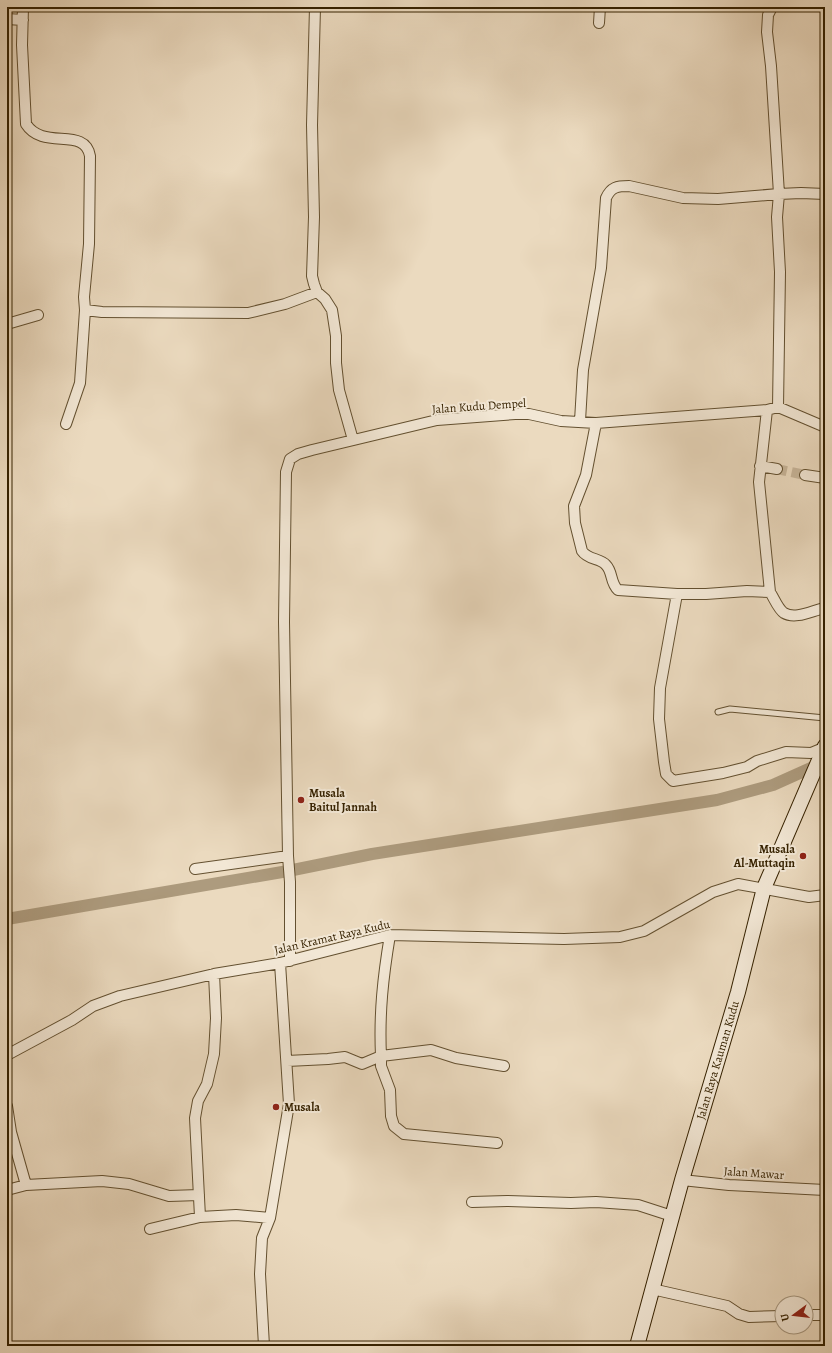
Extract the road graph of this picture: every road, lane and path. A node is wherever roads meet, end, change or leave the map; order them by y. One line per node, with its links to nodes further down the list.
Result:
1 (23, 7): 6 (street)
2 (315, 7): 10 (street)
3 (600, 7): 7 (street)
4 (772, 7): 8 (street)
5 (7, 19): 6 (street)
6 (23, 20): 11 (street)
7 (599, 23)
8 (779, 194): 9 (street); 14 (street); 16 (street)
9 (825, 194)
10 (318, 292): 11 (street); 20 (street)
11 (85, 310): 18 (street)
12 (38, 315): 13 (street)
13 (7, 324)
14 (778, 407): 15 (street, Jalan Kudu Dempel); 19 (street)
15 (767, 410): 17 (street, Jalan Kudu Dempel); 21 (street)
16 (580, 422): 17 (street, Jalan Kudu Dempel); 20 (street, Jalan Kudu Dempel)
17 (596, 423): 26 (street)
18 (66, 424)
19 (825, 427)
20 (353, 440): 31 (street, Jalan Kudu Dempel)
21 (760, 466): 22 (street); 25 (street)
22 (778, 469)
23 (804, 475): 24 (street)
24 (825, 478)
25 (770, 592): 26 (street); 27 (street)
26 (676, 594): 30 (street)
27 (825, 608)
28 (718, 712): 29 (lane)
29 (825, 718)
30 (824, 747): 33 (street, Jalan Raya Kauman Kudu)
31 (288, 860): 32 (street); 36 (street)
32 (195, 869)
33 (764, 888): 34 (street, Jalan Kramat Raya Kudu); 35 (street, Jalan Kramat Raya Kudu); 44 (street, Jalan Raya Kauman Kudu)
34 (825, 895)
35 (390, 935): 36 (street, Jalan Kramat Raya Kudu); 39 (street)
36 (285, 962): 37 (street, Jalan Kramat Raya Kudu); 40 (street)
37 (214, 974): 38 (street, Jalan Kramat Raya Kudu); 48 (street)
38 (7, 1054)
39 (381, 1056): 40 (street); 41 (street); 43 (street)
40 (287, 1061): 52 (street)
41 (504, 1066)
42 (7, 1106): 45 (street)
43 (497, 1142)
44 (682, 1180): 47 (street, Jalan Mawar); 50 (street, Jalan Raya Kauman Kudu)
45 (26, 1185): 46 (street); 48 (street)
46 (7, 1190)
47 (825, 1190)
48 (199, 1195): 51 (street)
49 (472, 1202): 50 (street)
50 (672, 1216): 54 (street, Jalan Raya Kauman Kudu)
51 (200, 1217): 52 (street); 53 (street)
52 (270, 1218): 58 (street)
53 (150, 1229)
54 (652, 1289): 57 (street); 59 (street, Jalan Raya Kauman Kudu)
55 (814, 1315): 56 (street)
56 (825, 1315)
57 (774, 1316)
58 (264, 1346)
59 (637, 1346)

